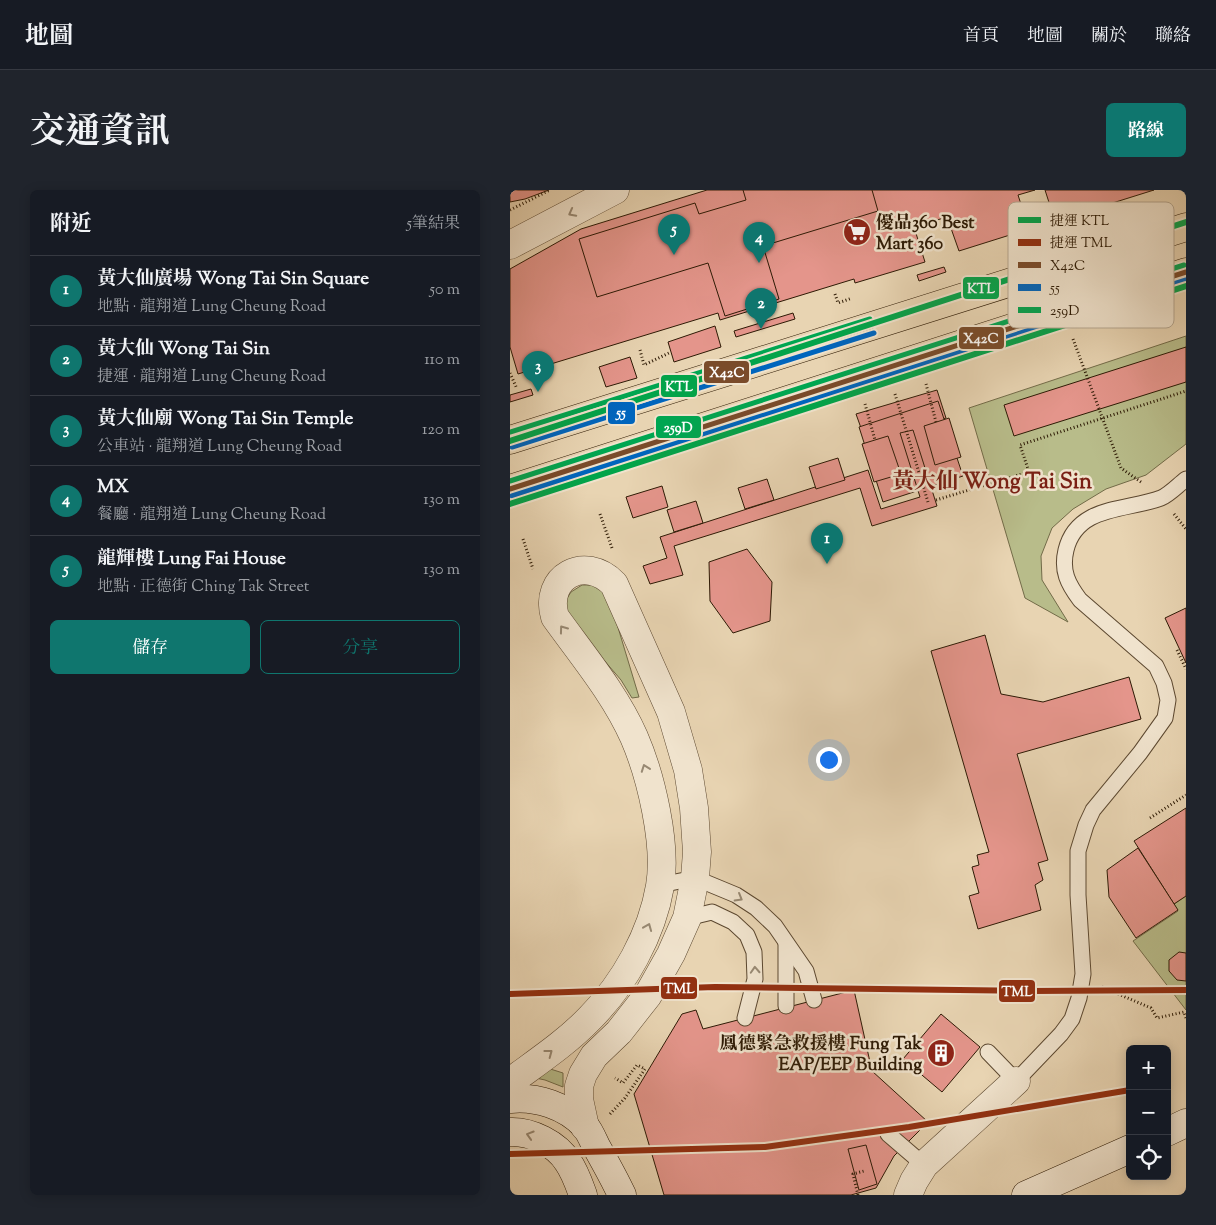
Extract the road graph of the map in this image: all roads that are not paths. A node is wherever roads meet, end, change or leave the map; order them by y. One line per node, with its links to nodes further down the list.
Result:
1 (615, 190): 4 (street, one-way to 4)
2 (1186, 227): 3 (highway)
3 (1174, 231)
4 (510, 245)
5 (1186, 272): 6 (highway)
6 (1174, 276)
7 (1008, 283): 9 (highway)
8 (1012, 328): 11 (highway)
9 (510, 440)
10 (1186, 479): 20 (lane)
11 (510, 489)
12 (695, 878): 13 (lane); 13 (street, one-way to 12); 14 (street); 15 (lane, one-way to 15)
13 (660, 885): 21 (street, one-way to 13)
14 (687, 918): 18 (lane, one-way to 14); 24 (street)
15 (786, 943): 16 (lane); 17 (lane)
16 (814, 1000)
17 (786, 1006)
18 (745, 1018)
19 (988, 1052): 20 (lane)
20 (1016, 1081): 29 (street)
21 (510, 1082)
22 (510, 1099): 24 (street)
23 (1186, 1123): 25 (street)
24 (585, 1127): 31 (street)
25 (1171, 1130)
26 (510, 1132): 30 (street, one-way to 26)
27 (888, 1134): 29 (lane)
28 (1126, 1151): 33 (street)
29 (924, 1165): 32 (street)
30 (583, 1195)
31 (622, 1195)
32 (908, 1195)
33 (1026, 1195)

